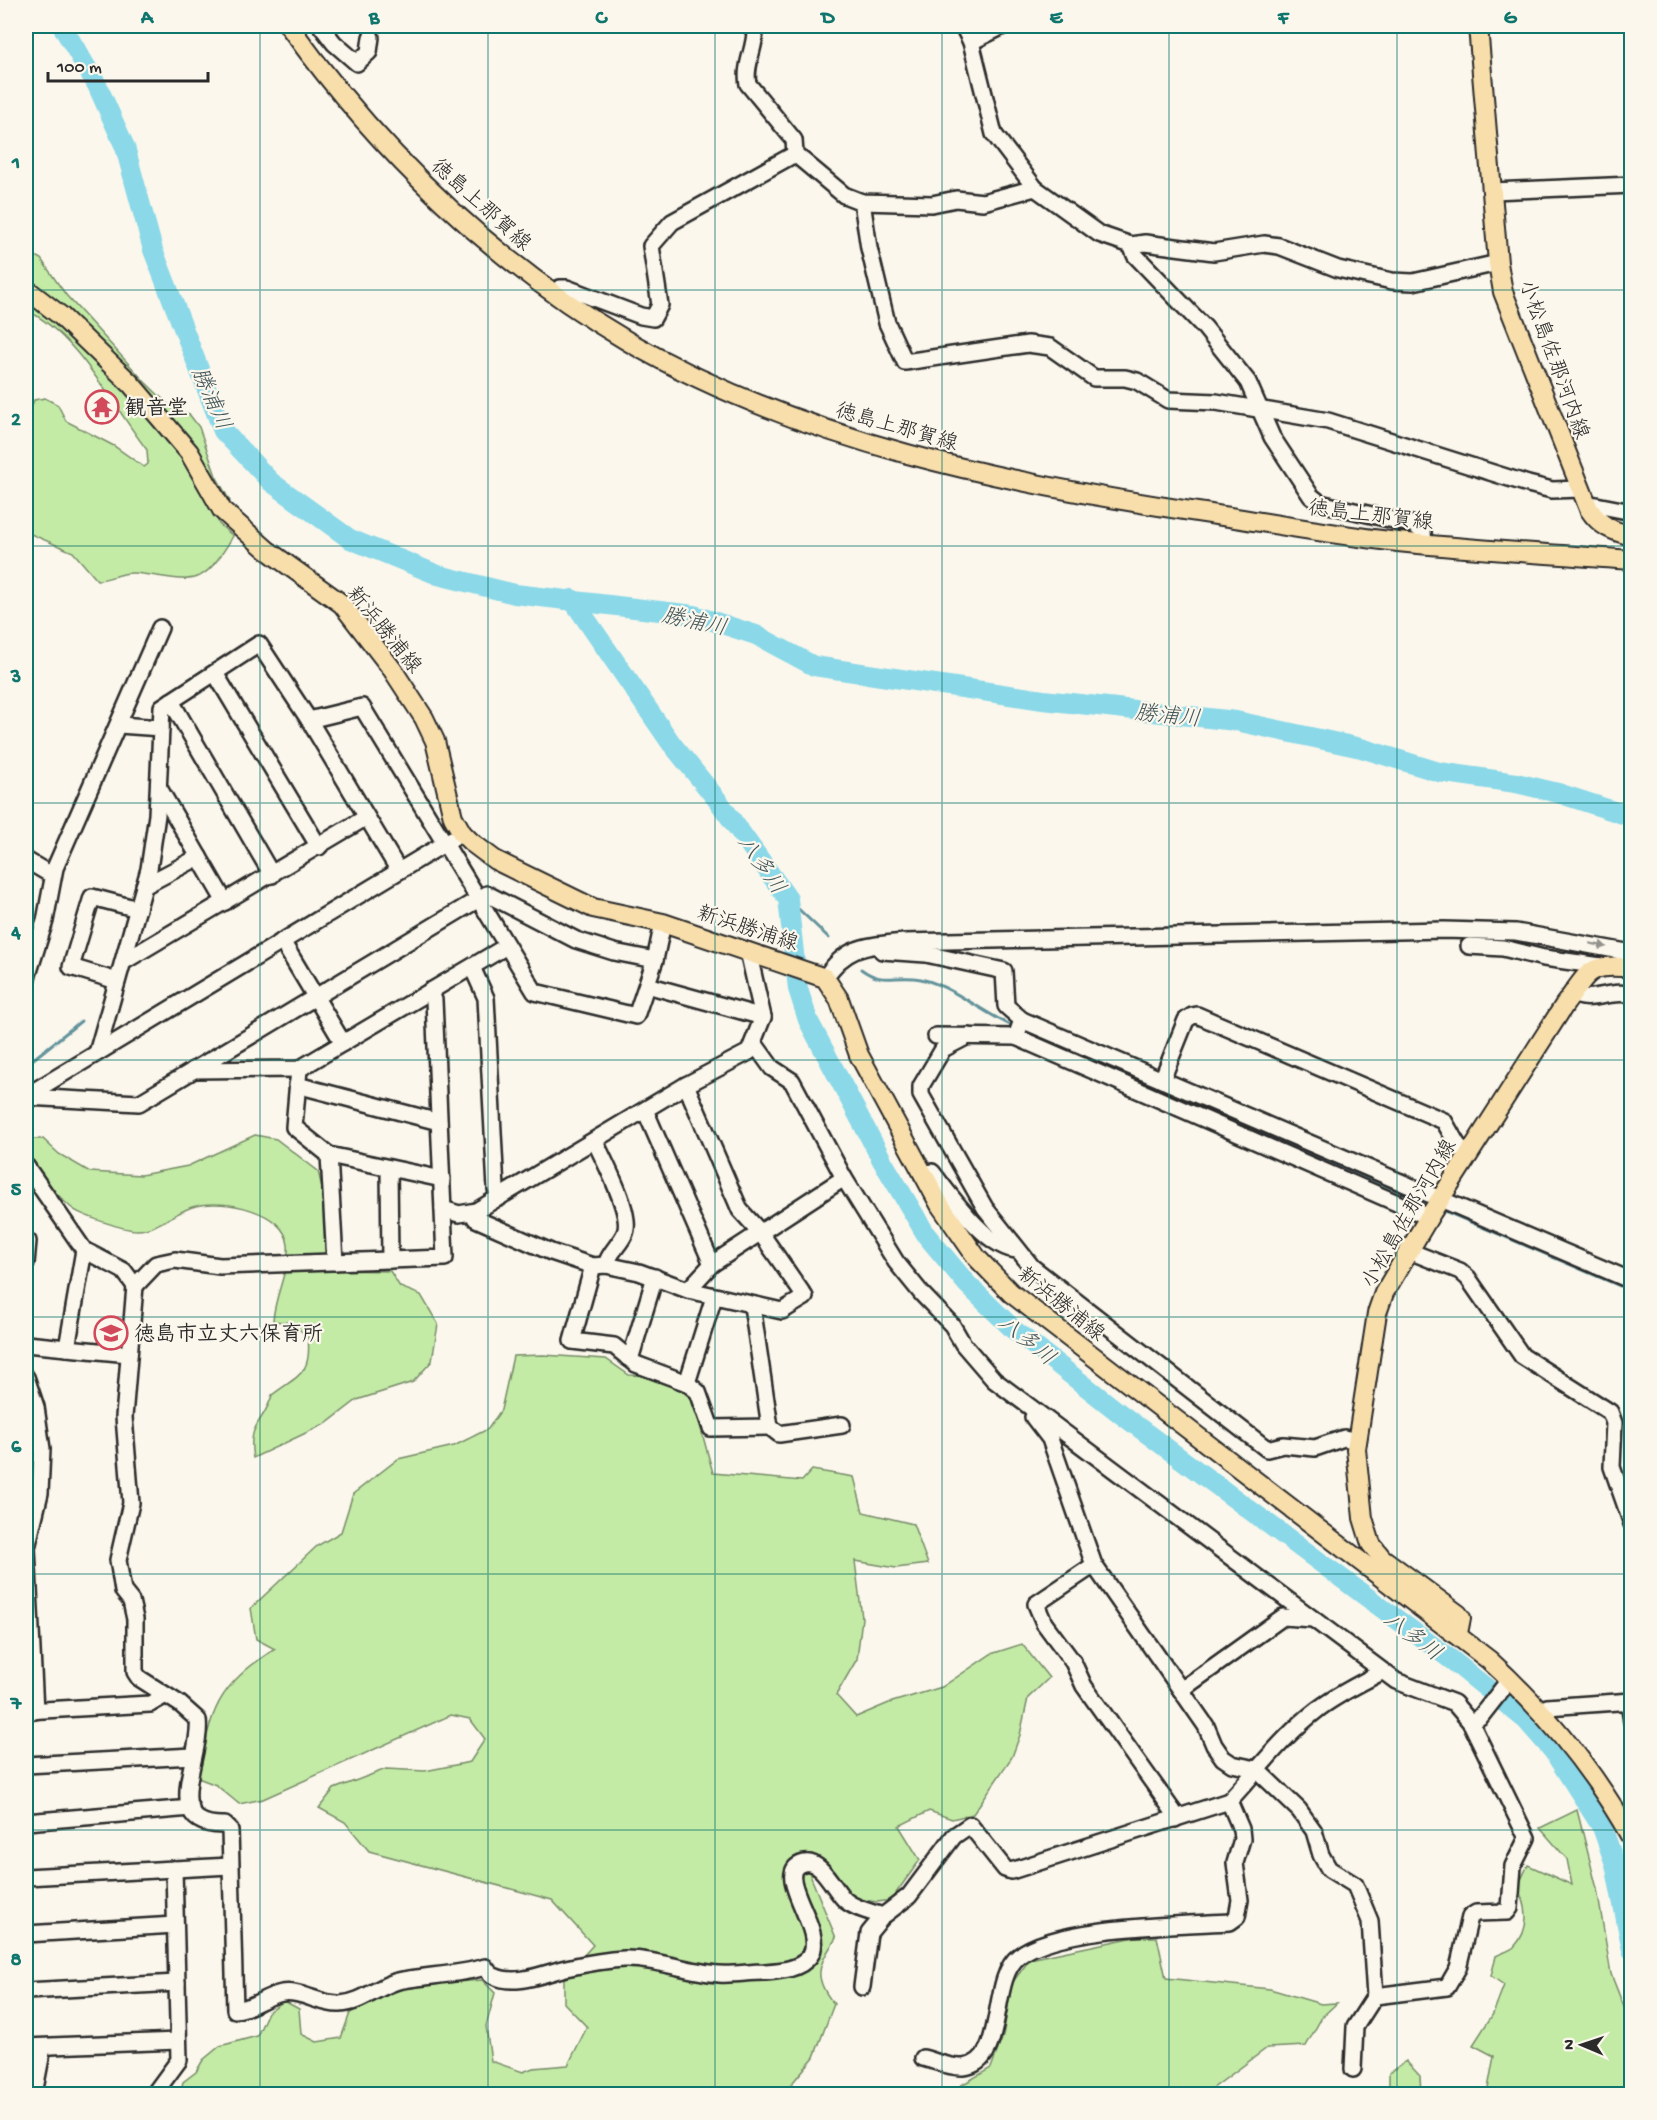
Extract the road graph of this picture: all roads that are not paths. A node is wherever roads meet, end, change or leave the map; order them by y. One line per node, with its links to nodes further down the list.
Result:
1 (289, 26): 17 (main road, 徳島上那賀線)
2 (321, 26): 7 (street)
3 (750, 26): 9 (street)
4 (963, 26): 8 (street)
5 (1002, 26): 8 (street)
6 (1476, 28): 12 (main road, 小松島佐那河内線)
7 (371, 37)
8 (971, 42): 11 (street)
9 (795, 154): 13 (street); 17 (street)
10 (1632, 185): 12 (street)
11 (1035, 188): 13 (street); 14 (street)
12 (1493, 190): 15 (main road, 小松島佐那河内線)
13 (862, 202): 18 (street)
14 (1131, 245): 15 (street); 18 (street)
15 (1498, 263): 19 (main road, 小松島佐那河内線)
16 (26, 289): 32 (main road, 新浜勝浦線)
17 (555, 294): 22 (main road, 徳島上那賀線)
18 (1261, 409): 19 (street); 22 (street)
19 (1583, 496): 20 (street); 21 (main road, 小松島佐那河内線)
20 (1632, 512)
21 (1632, 536)
22 (1424, 544): 23 (main road, 徳島上那賀線)
23 (1632, 560)
24 (160, 628): 28 (street)
25 (215, 672): 26 (street); 27 (street); 34 (street)
26 (171, 701): 29 (street); 38 (street)
27 (309, 720): 31 (street); 33 (street)
28 (119, 726): 29 (street); 39 (street)
29 (161, 728): 30 (street)
30 (158, 788): 35 (street); 40 (street)
31 (365, 818): 34 (street); 37 (street)
32 (462, 833): 33 (street); 44 (main road, 新浜勝浦線)
33 (444, 844): 37 (street); 41 (street)
34 (319, 847): 38 (street)
35 (199, 857): 40 (street); 42 (street)
36 (26, 860): 39 (street)
37 (399, 871): 46 (street)
38 (272, 875): 42 (street)
39 (53, 876): 58 (street)
40 (144, 886): 43 (street)
41 (478, 899): 49 (street); 52 (street); 64 (street)
42 (225, 902): 53 (street)
43 (138, 909): 53 (street); 59 (street)
44 (663, 923): 50 (main road, 新浜勝浦線); 52 (street)
45 (1478, 931): 47 (street); 51 (street, one-way to 51); 54 (street)
46 (282, 941): 64 (street); 71 (street)
47 (877, 945): 57 (street); 66 (street)
48 (1469, 946): 54 (street)
49 (506, 947): 55 (street); 60 (street)
50 (752, 952): 57 (main road, 新浜勝浦線); 65 (street)
51 (1632, 953)
52 (655, 960): 60 (street)
53 (123, 962): 59 (street)
54 (1601, 966): 56 (main road); 62 (main road, 小松島佐那河内線)
55 (472, 967): 61 (street); 87 (street)
56 (1632, 968)
57 (822, 976): 84 (main road, 新浜勝浦線)
58 (26, 981)
59 (117, 981): 71 (street)
60 (647, 985): 65 (street)
61 (430, 992): 69 (street); 78 (street)
62 (1573, 993): 63 (street); 81 (main road, 小松島佐那河内線)
63 (1632, 995)
64 (315, 997): 69 (street); 72 (street)
65 (763, 1017): 70 (street)
66 (1019, 1028): 68 (street); 74 (street); 88 (street)
67 (936, 1036): 68 (street)
68 (968, 1036): 94 (street)
69 (344, 1043): 73 (street)
70 (754, 1043): 75 (street); 85 (street)
71 (97, 1053): 76 (street)
72 (193, 1070): 73 (street); 76 (street)
73 (298, 1077): 78 (street); 80 (street)
74 (1162, 1080): 81 (street); 88 (street)
75 (686, 1085): 77 (street); 91 (street)
76 (26, 1097)
77 (645, 1110): 79 (street); 99 (street)
78 (439, 1122): 86 (street)
79 (595, 1141): 87 (street); 100 (street)
80 (329, 1155): 83 (street); 97 (street)
81 (1467, 1155): 88 (main road, 小松島佐那河内線)
82 (26, 1166): 93 (street)
83 (389, 1168): 86 (street); 96 (street)
84 (922, 1174): 94 (street); 121 (main road, 新浜勝浦線)
85 (844, 1178): 91 (street); 113 (street)
86 (442, 1179): 89 (street)
87 (499, 1198): 90 (street)
88 (1435, 1207): 95 (main road, 小松島佐那河内線); 102 (street)
89 (443, 1209): 90 (street); 96 (street)
90 (472, 1213): 100 (street)
91 (760, 1232): 99 (street); 106 (street)
92 (26, 1241): 98 (street)
93 (84, 1250): 103 (street); 108 (street)
94 (1018, 1250): 116 (street)
95 (1409, 1251): 116 (main road, 小松島佐那河内線); 117 (street)
96 (390, 1260): 97 (street)
97 (335, 1262): 103 (street)
98 (26, 1263)
99 (712, 1264): 104 (street)
100 (600, 1265): 101 (street); 110 (street)
101 (655, 1277): 104 (street); 110 (street)
102 (1632, 1281)
103 (135, 1286): 109 (street)
104 (688, 1290): 105 (street)
105 (714, 1298): 106 (street); 112 (street)
106 (752, 1306): 115 (street)
107 (26, 1344): 108 (street)
108 (67, 1348): 109 (street)
109 (129, 1354): 125 (street)
110 (628, 1358): 112 (street)
111 (26, 1377): 118 (street)
112 (687, 1383): 115 (street)
113 (1027, 1405): 119 (street); 120 (street)
114 (842, 1425): 115 (street)
115 (770, 1427)
116 (1357, 1441): 121 (main road, 小松島佐那河内線)
117 (1632, 1524)
118 (26, 1548): 127 (street)
119 (1094, 1565): 124 (street); 136 (street)
120 (1314, 1619): 122 (street); 124 (street)
121 (1458, 1633): 123 (main road)
122 (1381, 1672): 129 (street); 133 (street)
123 (1508, 1682): 128 (main road); 129 (street)
124 (1181, 1690): 133 (street)
125 (164, 1696): 127 (street); 131 (street)
126 (1630, 1701): 128 (street); 130 (street)
127 (30, 1711)
128 (1541, 1711): 138 (main road)
129 (1476, 1719): 148 (street)
130 (1632, 1722)
131 (194, 1756): 132 (street); 135 (street)
132 (26, 1765)
133 (1256, 1769): 134 (street); 148 (street)
134 (1230, 1801): 136 (street); 152 (street)
135 (191, 1808): 137 (street); 139 (street)
136 (1175, 1819): 142 (street)
137 (26, 1822)
138 (1632, 1839)
139 (230, 1866): 140 (street); 142 (street)
140 (174, 1869): 141 (street); 143 (street)
141 (26, 1877)
142 (883, 1916): 146 (street)
143 (175, 1925): 144 (street); 145 (street)
144 (26, 1934)
145 (177, 1983): 147 (street); 149 (street)
146 (861, 1987)
147 (26, 1991)
148 (1375, 1996): 153 (street)
149 (178, 2041): 150 (street); 155 (street)
150 (43, 2047): 151 (street); 154 (street)
151 (26, 2048)
152 (923, 2058)
153 (1353, 2069)
154 (34, 2094)
155 (154, 2094)

